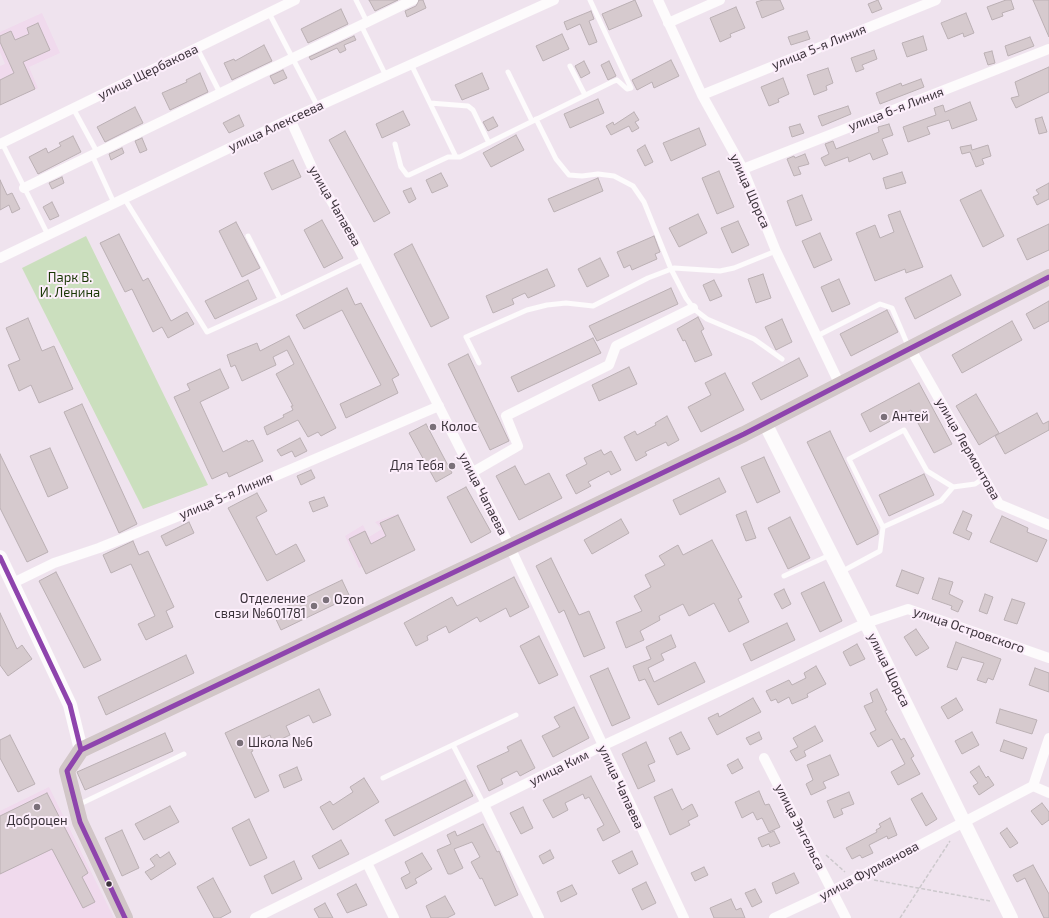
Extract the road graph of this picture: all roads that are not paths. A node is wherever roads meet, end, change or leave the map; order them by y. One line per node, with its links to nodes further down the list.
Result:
1 (296, 0): 9 (street, улица Щербакова)
2 (356, 0): 10 (lane)
3 (413, 0): 10 (street)
4 (554, 0): 15 (street, улица Алексеева)
5 (590, 0): 20 (lane)
6 (658, 0): 11 (street, улица Щорса)
7 (720, 0): 11 (street)
8 (936, 0): 21 (street, улица 5-я Линия)
9 (269, 13): 12 (street, улица Щербакова); 14 (lane)
10 (364, 24): 14 (street); 18 (lane)
11 (668, 24): 21 (street, улица Щорса)
12 (197, 48): 19 (lane); 24 (street, улица Щербакова)
13 (1049, 49): 32 (street, улица 6-я Линия)
14 (293, 58): 19 (street); 23 (lane)
15 (411, 64): 18 (street, улица Алексеева); 22 (lane)
16 (570, 66): 20 (lane)
17 (508, 72): 26 (lane)
18 (386, 76): 23 (street, улица Алексеева)
19 (220, 93): 30 (street)
20 (585, 95): 26 (lane)
21 (702, 95): 32 (street, улица Щорса)
22 (430, 103): 28 (lane); 31 (lane)
23 (318, 107): 25 (street, улица Алексеева)
24 (73, 108): 27 (street, улица Щербакова); 30 (lane)
25 (290, 119): 34 (street, улица Алексеева); 40 (street, улица Чапаева)
26 (534, 120): 28 (lane); 41 (lane)
27 (1, 143): 33 (lane)
28 (488, 143): 31 (lane)
29 (395, 144): 31 (lane)
30 (95, 154): 33 (street); 35 (lane)
31 (456, 157)
32 (743, 169): 38 (street, улица Щорса)
33 (24, 188): 36 (lane)
34 (124, 198): 35 (street, улица Алексеева); 43 (lane)
35 (114, 203): 36 (street, улица Алексеева)
36 (48, 235): 39 (street, улица Алексеева)
37 (248, 236): 43 (lane)
38 (776, 251): 41 (lane); 45 (street, улица Щорса)
39 (0, 258)
40 (364, 259): 43 (lane); 50 (street, улица Чапаева)
41 (671, 269): 44 (lane); 48 (lane)
42 (1049, 277): 46 (main road)
43 (280, 299)
44 (693, 308): 47 (lane); 52 (street)
45 (817, 336): 46 (lane); 49 (street, улица Щорса)
46 (910, 348): 49 (main road); 53 (street, улица Лермонтова)
47 (782, 359)
48 (479, 364)
49 (840, 385): 51 (main road)
50 (439, 406): 52 (street, улица Чапаева); 62 (street, улица 5-я Линия)
51 (765, 423): 57 (main road); 58 (street, улица Щорса)
52 (473, 472): 57 (street, улица Чапаева)
53 (984, 478): 54 (lane); 55 (street, улица Лермонтова)
54 (953, 487): 56 (lane); 56 (lane)
55 (1049, 525)
56 (883, 527): 60 (lane)
57 (510, 547): 68 (street, улица Чапаева); 69 (main road)
58 (831, 555): 60 (street, улица Щорса); 61 (lane)
59 (0, 557): 62 (street)
60 (840, 573): 63 (street, улица Щорса)
61 (784, 576)
62 (13, 583): 69 (street)
63 (866, 623): 64 (street, улица Островского); 68 (street, улица Ким); 77 (street, улица Щорса)
64 (1049, 658)
65 (516, 716): 67 (lane)
66 (1049, 738): 73 (street)
67 (453, 745): 72 (lane); 75 (lane)
68 (602, 746): 75 (street, улица Ким); 84 (street, улица Чапаева)
69 (81, 750): 76 (main road)
70 (184, 754): 76 (lane)
71 (764, 758): 79 (street, улица Энгельса)
72 (382, 778)
73 (1033, 786): 74 (street); 77 (street, улица Фурманова)
74 (1049, 793)
75 (484, 805): 78 (street, улица Ким); 83 (street)
76 (76, 806): 80 (main road)
77 (963, 821): 79 (street, улица Фурманова); 87 (street, улица Щорса)
78 (366, 863): 81 (street, улица Ким); 82 (street)
79 (832, 891): 85 (street, улица Фурманова); 86 (street, улица Энгельса)
80 (125, 918)
81 (255, 918)
82 (394, 918)
83 (539, 918)
84 (684, 918)
85 (774, 918)
86 (846, 918)
87 (1011, 918)

